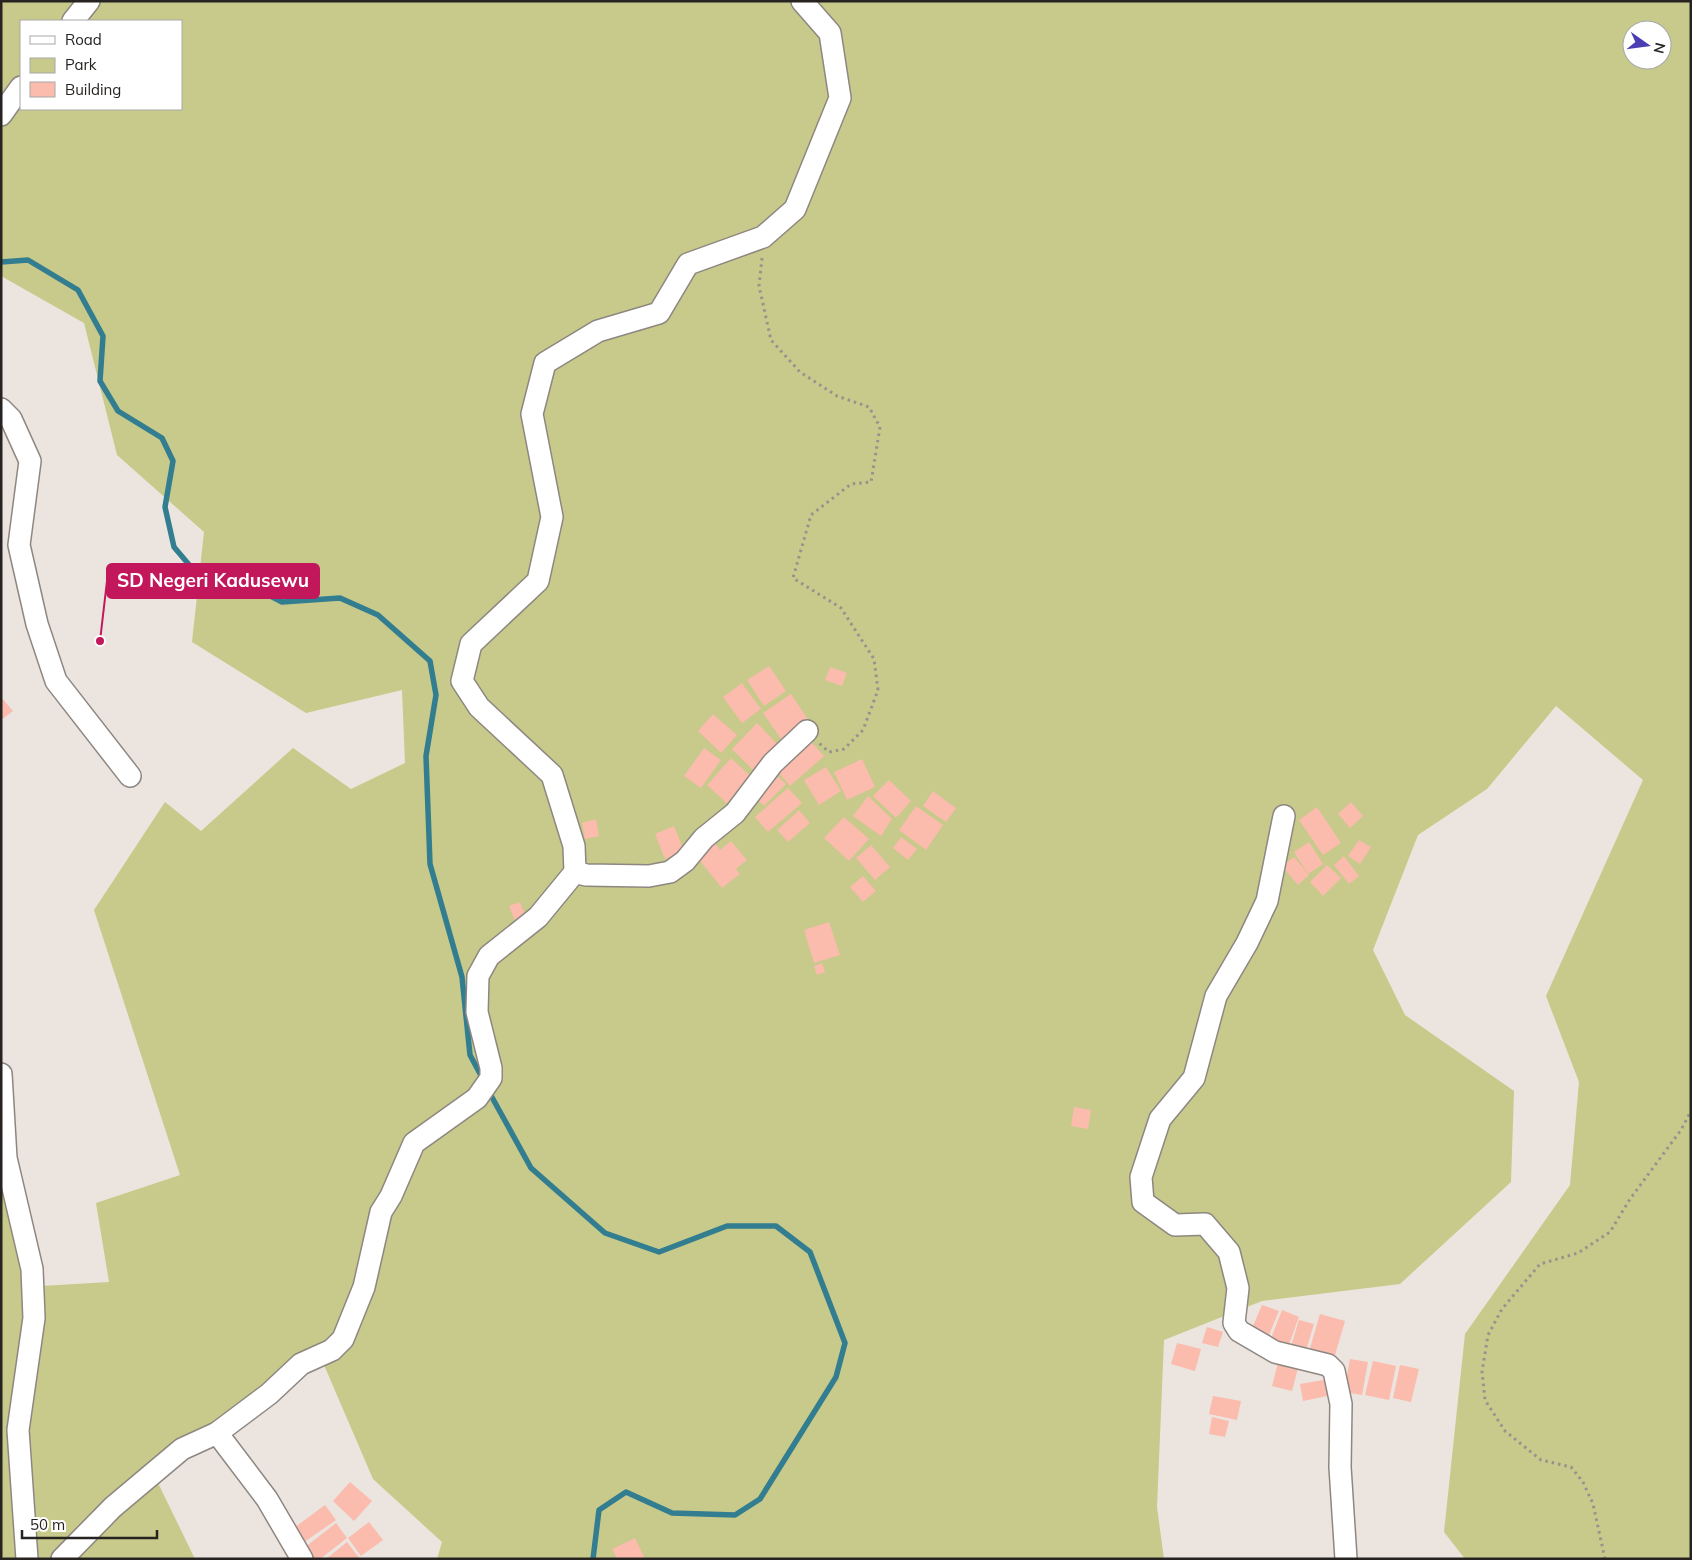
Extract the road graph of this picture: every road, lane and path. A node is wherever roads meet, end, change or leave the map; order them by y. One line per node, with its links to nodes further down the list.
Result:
1 (89, 1): 3 (street)
2 (802, 1): 6 (street)
3 (74, 20)
4 (20, 88): 5 (street)
5 (1, 115)
6 (763, 237): 8 (path); 11 (street)
7 (1, 409): 9 (street)
8 (807, 731): 11 (street)
9 (130, 776)
10 (1284, 816): 18 (street)
11 (575, 872): 14 (street)
12 (1, 1074): 15 (street)
13 (1691, 1111): 19 (path)
14 (217, 1433): 16 (street); 17 (street)
15 (27, 1559)
16 (62, 1559)
17 (302, 1559)
18 (1346, 1559)
19 (1604, 1559)

